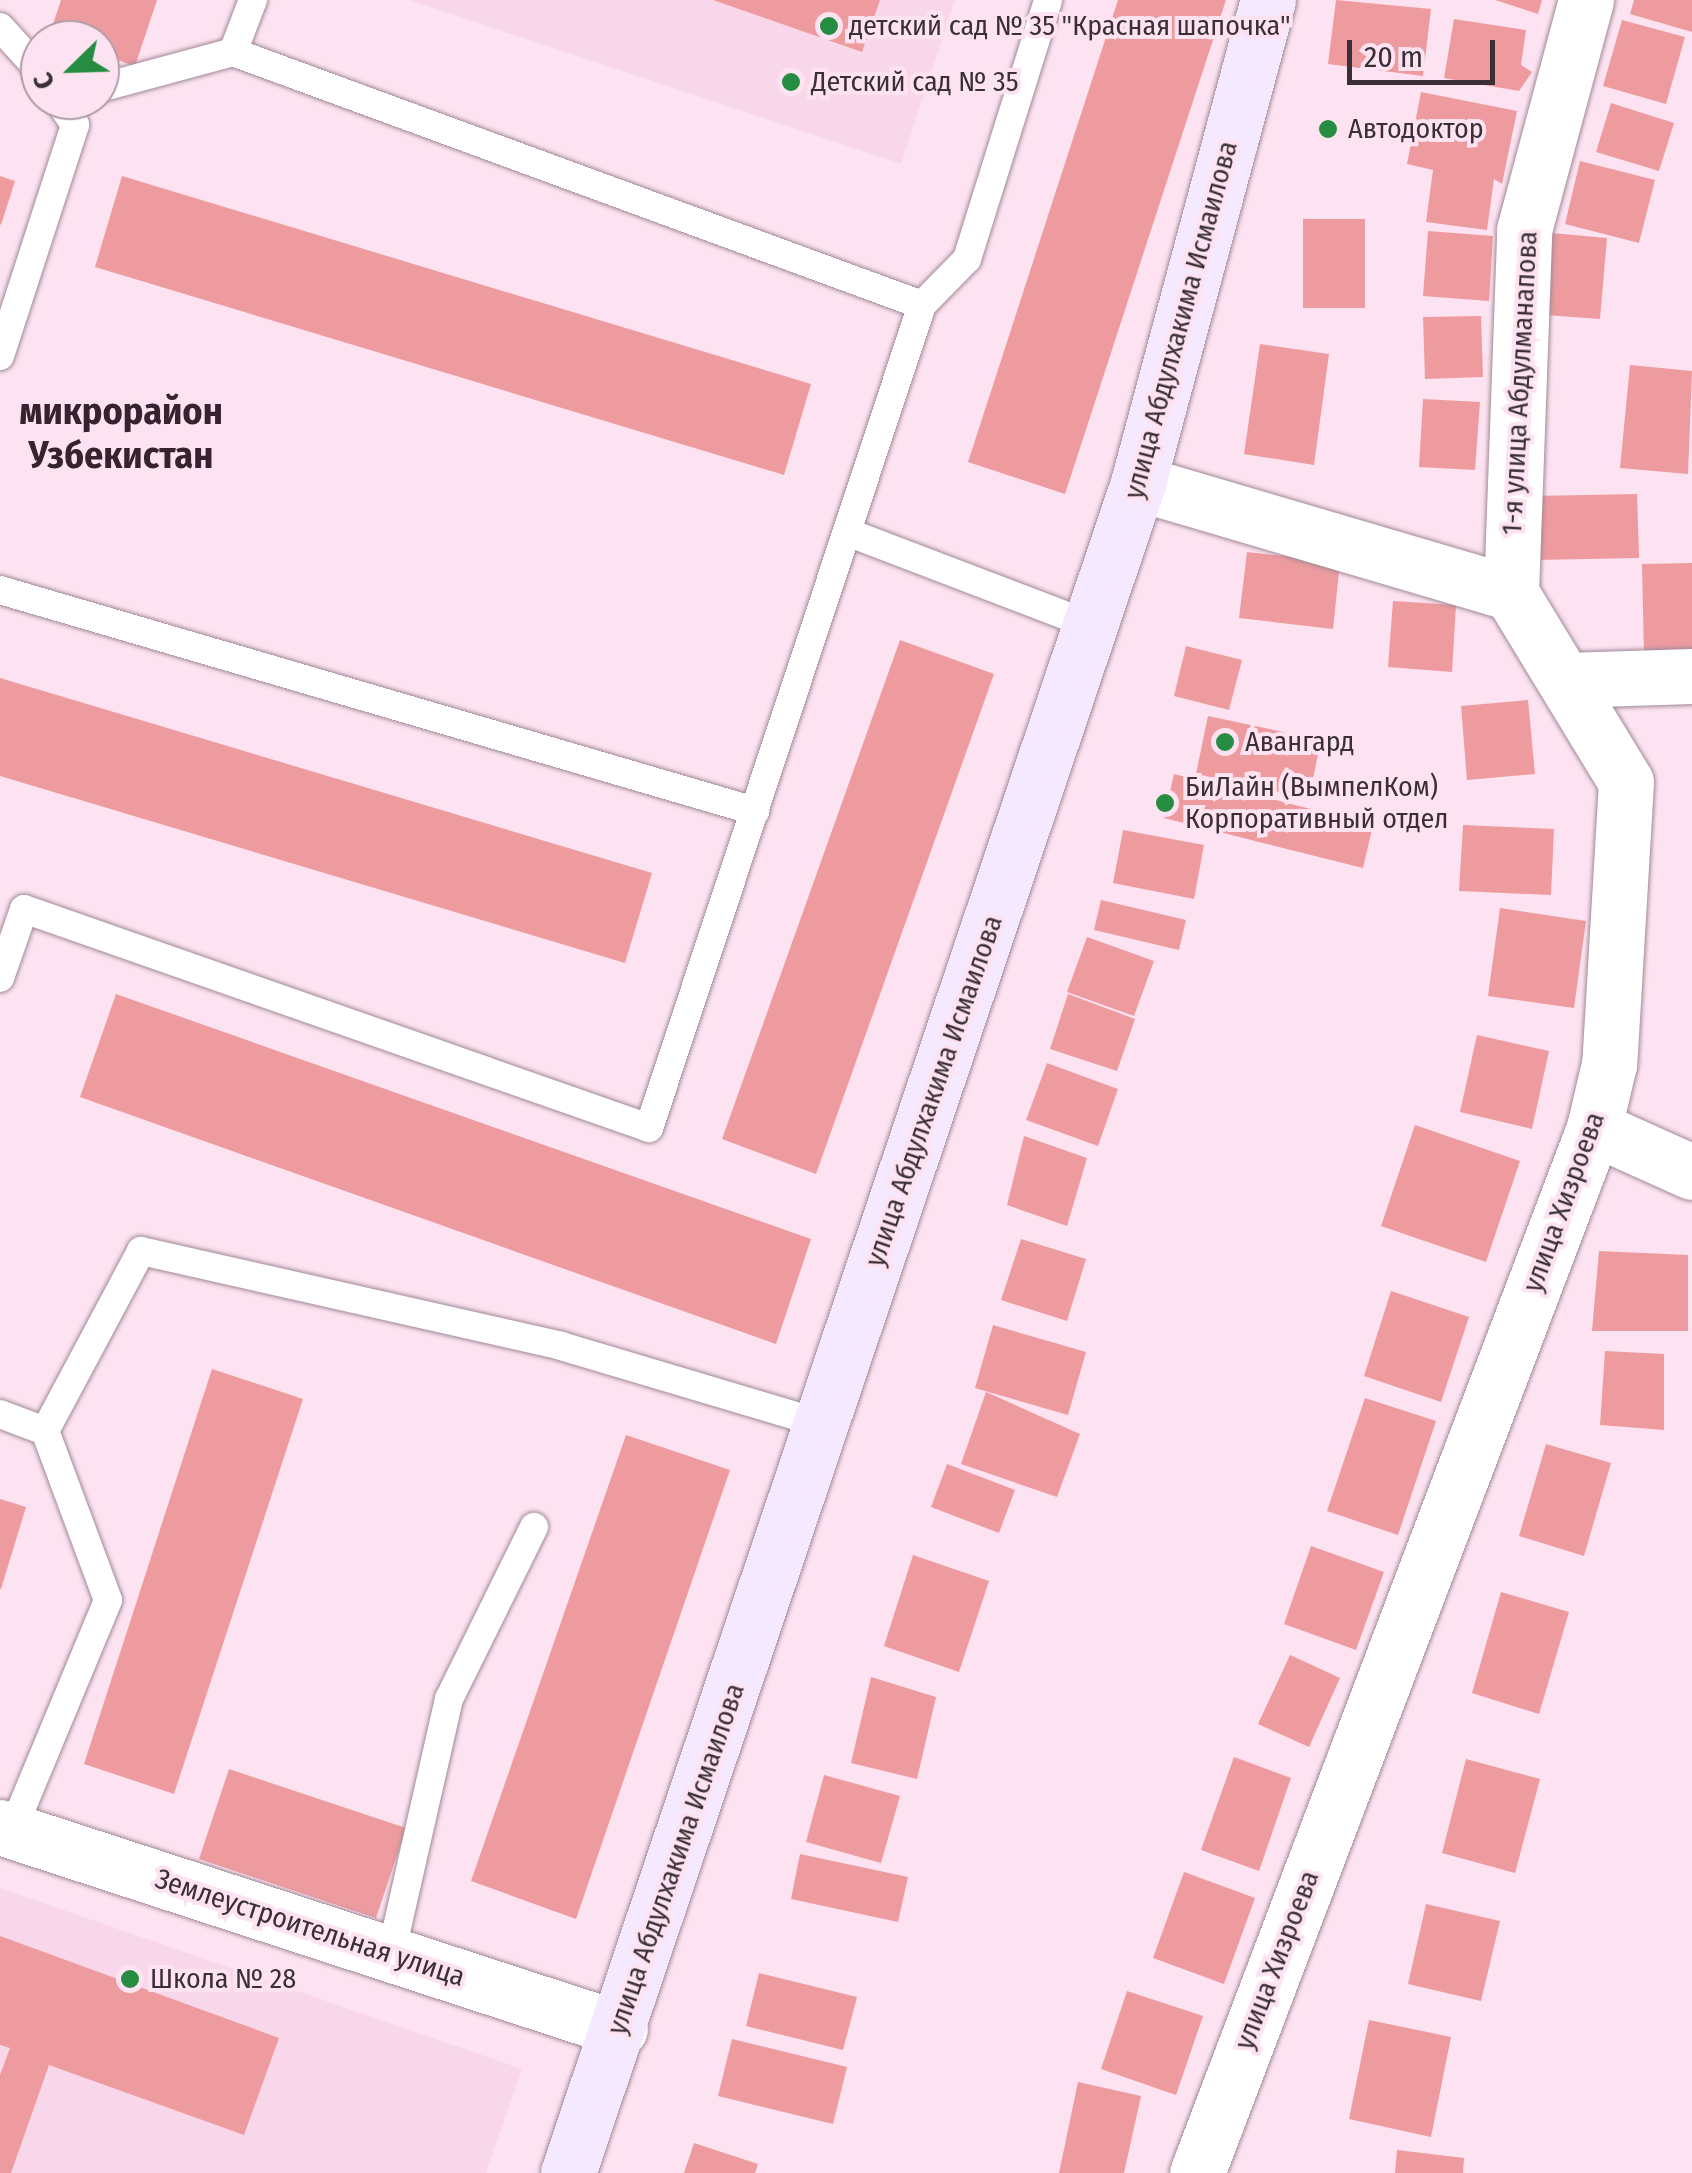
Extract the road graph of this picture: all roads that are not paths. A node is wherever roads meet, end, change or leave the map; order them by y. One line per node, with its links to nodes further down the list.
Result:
1 (252, 0): 7 (lane)
2 (1048, 0): 10 (lane)
3 (1268, 0): 12 (main road, улица Абдулхакима Исмаилова)
4 (1586, 0): 15 (street, 1-я улица Абдулманапова)
5 (0, 26): 6 (lane)
6 (20, 49)
7 (233, 52): 8 (lane); 10 (lane)
8 (120, 83)
9 (71, 120): 11 (lane)
10 (922, 305): 13 (lane)
11 (0, 356)
12 (1138, 483): 15 (street); 16 (main road, улица Абдулхакима Исмаилова)
13 (847, 532): 16 (lane); 19 (lane)
14 (0, 590): 19 (lane)
15 (1511, 593): 18 (street, улица Хизроева)
16 (1090, 625): 24 (main road, улица Абдулхакима Исмаилова)
17 (1692, 676): 18 (street)
18 (1566, 680): 21 (street, улица Хизроева)
19 (755, 811): 20 (lane)
20 (0, 978)
21 (1594, 1128): 22 (street); 31 (street, улица Хизроева)
22 (1692, 1172)
23 (0, 1414): 25 (lane)
24 (822, 1424): 25 (lane); 29 (main road, улица Абдулхакима Исмаилова)
25 (45, 1431): 27 (lane)
26 (534, 1526): 28 (lane)
27 (6, 1829): 28 (street, Землеустроительная улица)
28 (392, 1954): 29 (street, Землеустроительная улица)
29 (620, 2028): 30 (main road, улица Абдулхакима Исмаилова)
30 (568, 2173)
31 (1197, 2173)

